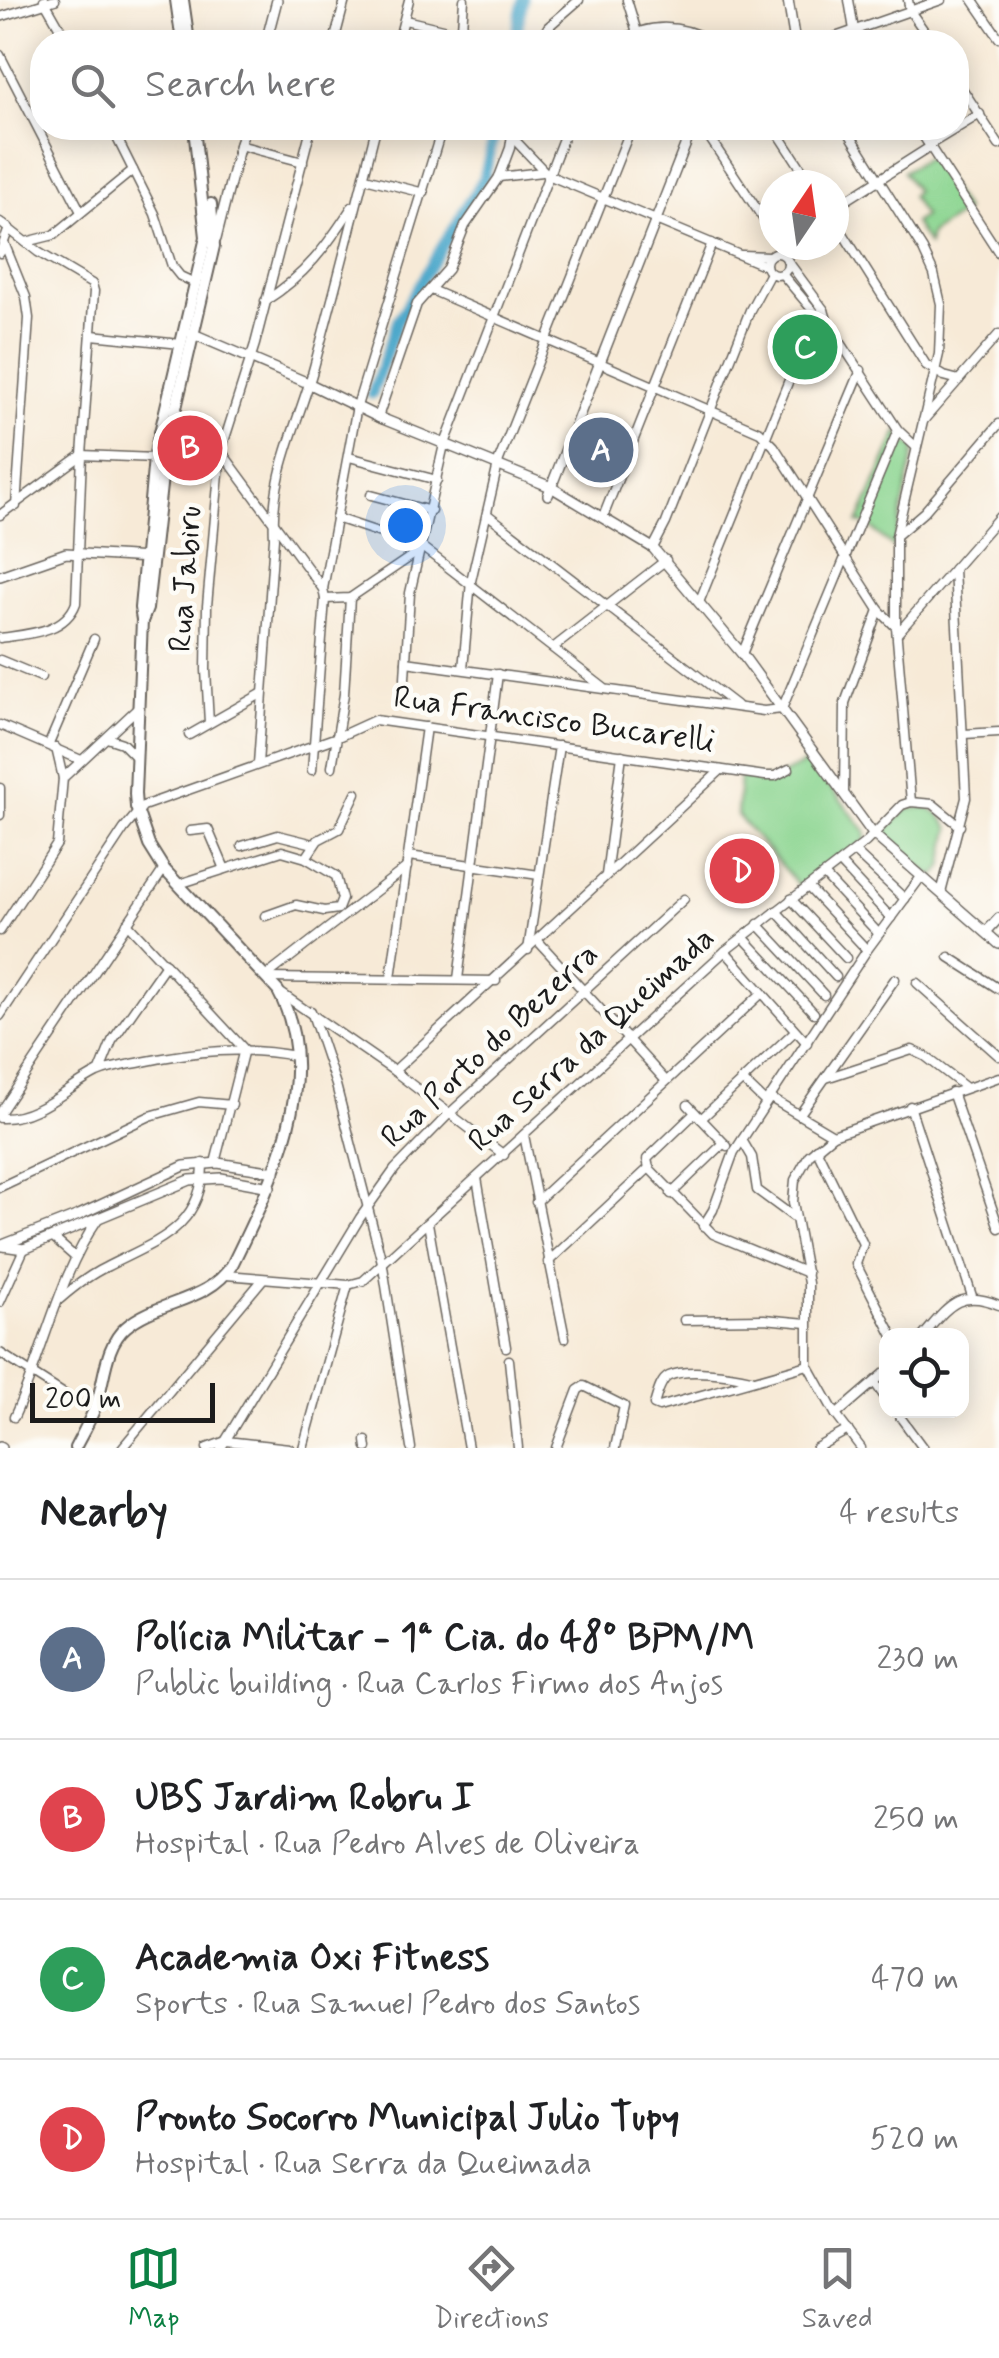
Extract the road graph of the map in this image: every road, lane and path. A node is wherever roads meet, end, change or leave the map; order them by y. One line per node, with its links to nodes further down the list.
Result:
1 (179, 0): 18 (main road)
2 (277, 0): 19 (street)
3 (345, 0): 20 (street)
4 (410, 0): 16 (street)
5 (464, 0): 23 (street)
6 (579, 0): 24 (street)
7 (626, 0): 25 (street)
8 (788, 0): 28 (street)
9 (849, 0): 29 (street)
10 (908, 0): 14 (street)
11 (941, 0): 14 (street)
12 (973, 0): 31 (street)
13 (48, 1): 15 (street); 17 (street)
14 (910, 10): 29 (street); 30 (street)
15 (0, 18)
16 (405, 20): 21 (street); 22 (street)
17 (62, 30)
18 (183, 30)
19 (269, 30)
20 (338, 30)
21 (402, 30)
22 (437, 30)
23 (462, 30)
24 (548, 30)
25 (637, 30)
26 (644, 30): 27 (street)
27 (686, 30)
28 (794, 30)
29 (854, 30)
30 (924, 30)
31 (999, 38)
32 (0, 55): 34 (street)
33 (969, 98): 35 (street)
34 (30, 112)
35 (980, 114): 36 (street); 54 (street)
36 (969, 121)
37 (44, 140): 71 (street)
38 (118, 140): 58 (street)
39 (199, 140): 69 (main road)
40 (241, 140): 55 (street)
41 (309, 140): 57 (street, Rua Jabiru)
42 (372, 140): 61 (street)
43 (439, 140): 64 (street)
44 (510, 140): 62 (street)
45 (518, 140): 60 (street)
46 (561, 140): 60 (street)
47 (626, 140): 65 (street)
48 (687, 140): 73 (street)
49 (711, 140): 72 (street)
50 (783, 140): 59 (street)
51 (853, 140): 63 (street)
52 (925, 140): 56 (street)
53 (939, 140): 56 (street)
54 (999, 144)
55 (240, 145): 57 (street); 66 (street)
56 (929, 146): 63 (street); 80 (street)
57 (303, 162): 88 (street, Rua Jabiru)
58 (133, 170): 71 (street); 86 (street)
59 (802, 170)
60 (545, 174): 62 (street); 65 (street); 95 (street)
61 (365, 178): 64 (street); 67 (street)
62 (500, 178): 92 (street)
63 (878, 182): 68 (street); 104 (street)
64 (424, 193): 108 (street)
65 (603, 198): 73 (street); 99 (street)
66 (226, 199): 69 (street); 78 (street)
67 (357, 199): 90 (street); 106 (street)
68 (849, 199)
69 (208, 205): 78 (main road); 87 (main road)
70 (0, 212): 74 (street)
71 (82, 212): 75 (street)
72 (759, 213)
73 (656, 221): 76 (street); 102 (street)
74 (4, 224): 75 (street); 79 (street)
75 (26, 242): 98 (street)
76 (712, 243): 85 (street); 107 (street)
77 (849, 244): 104 (street)
78 (214, 246): 96 (main road)
79 (3, 249): 127 (street)
80 (999, 253)
81 (770, 260): 85 (street)
82 (779, 260): 85 (street)
83 (786, 260): 89 (street)
84 (787, 260): 94 (street)
85 (768, 263): 89 (street); 110 (street)
86 (172, 266): 87 (street); 91 (street)
87 (200, 266): 91 (main road)
88 (276, 266): 90 (street); 93 (street, Rua Jabiru)
89 (782, 274): 94 (street)
90 (293, 282): 93 (street)
91 (195, 283): 96 (main road)
92 (431, 290): 95 (street); 111 (street)
93 (266, 301): 101 (street, Rua Jabiru)
94 (820, 313): 103 (street); 115 (street)
95 (492, 316): 99 (street); 116 (street)
96 (189, 332): 100 (main road); 101 (street); 109 (main road)
97 (999, 334): 105 (street)
98 (92, 335): 100 (street); 119 (street)
99 (546, 339): 102 (street); 122 (street)
100 (181, 344): 109 (main road)
101 (250, 360): 106 (street); 118 (street, Rua Jabiru)
102 (602, 362): 107 (street); 124 (street)
103 (860, 370): 114 (street); 126 (street)
104 (934, 371): 105 (street); 112 (street)
105 (959, 380): 112 (street)
106 (308, 383): 108 (street); 131 (street)
107 (657, 386): 110 (street); 133 (street)
108 (356, 406): 111 (street); 120 (street)
109 (169, 408): 118 (street); 121 (main road)
110 (712, 408): 115 (street); 136 (street)
111 (378, 417): 116 (street)
112 (922, 422): 117 (street)
113 (999, 424): 135 (street)
114 (898, 430): 117 (street); 139 (street)
115 (765, 436): 126 (street); 148 (street)
116 (445, 443): 122 (street); 123 (street)
117 (916, 447): 135 (street)
118 (220, 451): 131 (street); 169 (street, Rua Jabiru)
119 (82, 455): 121 (street); 127 (street); 138 (street)
120 (349, 457): 123 (street); 134 (street)
121 (159, 458): 140 (main road)
122 (498, 464): 124 (street); 129 (street)
123 (437, 480): 128 (street)
124 (549, 491): 133 (street)
125 (371, 495): 128 (street)
126 (807, 498): 139 (street); 157 (street)
127 (16, 506): 130 (street)
128 (431, 511): 137 (street)
129 (486, 514): 144 (street); 149 (street)
130 (0, 515)
131 (271, 516): 145 (street); 165 (street)
132 (999, 516): 142 (street)
133 (603, 517): 136 (street)
134 (336, 518): 137 (street); 145 (street)
135 (896, 536): 152 (street)
136 (653, 548): 141 (street)
137 (420, 549): 144 (street); 146 (street); 159 (street)
138 (79, 553): 140 (street); 143 (street); 154 (street)
139 (846, 557): 151 (street); 168 (street)
140 (147, 558): 166 (main road)
141 (666, 560): 148 (street); 149 (street)
142 (954, 569): 150 (street); 173 (street)
143 (0, 576)
144 (470, 586): 156 (street); 160 (street)
145 (323, 588): 147 (street)
146 (350, 598): 147 (street); 175 (street)
147 (325, 600): 178 (street)
148 (700, 600): 157 (street)
149 (607, 605): 156 (street); 167 (street)
150 (920, 609): 152 (street); 153 (street)
151 (879, 610): 153 (street); 192 (street)
152 (896, 613): 153 (street)
153 (896, 631): 193 (street)
154 (0, 638)
155 (94, 639): 179 (street)
156 (553, 648): 164 (street)
157 (742, 654): 168 (street)
158 (0, 660): 162 (street)
159 (406, 662): 160 (street); 163 (street)
160 (463, 669): 161 (street)
161 (498, 674): 164 (street); 176 (street)
162 (40, 677)
163 (405, 678)
164 (607, 691): 167 (street)
165 (261, 694): 169 (street); 184 (street)
166 (138, 708): 177 (street); 182 (main road)
167 (740, 708): 168 (street)
168 (782, 709): 192 (street)
169 (209, 724): 174 (street)
170 (0, 725): 179 (street)
171 (426, 727): 175 (street, Rua Francisco Bucarelli); 176 (street, Rua Francisco Bucarelli); 202 (street)
172 (999, 732): 173 (street)
173 (964, 734): 196 (street)
174 (190, 735)
175 (340, 736): 178 (street, Rua Francisco Bucarelli); 185 (street)
176 (489, 736): 180 (street, Rua Francisco Bucarelli); 205 (street)
177 (107, 738): 182 (street); 183 (street)
178 (314, 745): 184 (street, Rua Francisco Bucarelli); 187 (street)
179 (52, 746): 183 (street); 189 (street)
180 (559, 746): 181 (street, Rua Francisco Bucarelli); 209 (street)
181 (622, 755): 188 (street, Rua Francisco Bucarelli); 211 (street)
182 (135, 756): 194 (main road)
183 (81, 760): 189 (street)
184 (258, 764): 194 (street, Rua Francisco Bucarelli)
185 (332, 767)
186 (788, 769): 188 (street, Rua Francisco Bucarelli)
187 (312, 770)
188 (721, 770): 211 (street)
189 (62, 778): 225 (street)
190 (0, 788): 195 (street)
191 (356, 793): 199 (street)
192 (844, 795): 198 (street)
193 (910, 802): 196 (street); 198 (street, Rua Serra da Queimada)
194 (137, 812): 207 (main road); 252 (street)
195 (0, 815)
196 (960, 826): 215 (street)
197 (190, 832): 208 (street)
198 (873, 834): 201 (street, Rua Serra da Queimada); 212 (street)
199 (314, 844): 200 (street); 203 (street)
200 (242, 846)
201 (854, 852): 204 (street, Rua Serra da Queimada); 218 (street)
202 (409, 856): 205 (street); 206 (street)
203 (306, 858): 208 (street); 220 (street)
204 (840, 863): 210 (street, Rua Serra da Queimada); 221 (street)
205 (473, 866): 209 (street); 240 (street)
206 (407, 867): 238 (street); 239 (street)
207 (164, 869): 213 (main road); 223 (street)
208 (226, 869): 213 (street)
209 (539, 875): 231 (street)
210 (824, 875): 214 (street, Rua Serra da Queimada); 227 (street)
211 (606, 876): 229 (street)
212 (922, 876): 215 (street); 218 (street)
213 (178, 884): 238 (main road)
214 (808, 887): 217 (street, Rua Serra da Queimada); 232 (street)
215 (941, 893): 226 (street)
216 (684, 899): 246 (street, Rua Porto do Bezerra)
217 (792, 899): 219 (street, Rua Serra da Queimada); 235 (street)
218 (904, 899): 221 (street)
219 (776, 911): 224 (street, Rua Serra da Queimada); 237 (street)
220 (265, 916)
221 (891, 918): 227 (street)
222 (999, 918): 226 (street)
223 (127, 923): 236 (street); 273 (street)
224 (758, 924): 228 (street, Rua Serra da Queimada); 248 (street)
225 (0, 931)
226 (986, 932): 230 (street)
227 (879, 934): 232 (street)
228 (743, 936): 233 (street, Rua Serra da Queimada); 251 (street)
229 (538, 941): 231 (street); 246 (street)
230 (999, 944)
231 (528, 950): 242 (street)
232 (867, 950): 255 (street)
233 (725, 951): 247 (street); 254 (street, Rua Serra da Queimada)
234 (949, 957): 244 (street)
235 (846, 958)
236 (166, 964): 256 (street); 260 (street)
237 (836, 977)
238 (266, 978): 239 (street); 245 (main road)
239 (391, 978): 240 (street)
240 (458, 979): 242 (street)
241 (895, 979): 261 (street)
242 (496, 981): 259 (street)
243 (916, 984): 258 (street)
244 (999, 989)
245 (278, 990): 249 (main road); 250 (street)
246 (583, 991): 254 (street); 271 (street, Rua Porto do Bezerra)
247 (762, 992): 253 (street); 264 (street)
248 (824, 995)
249 (288, 1010): 250 (street); 257 (main road)
250 (310, 1010): 259 (street); 294 (street)
251 (814, 1013)
252 (0, 1016)
253 (795, 1031): 255 (street); 263 (street)
254 (627, 1040): 264 (street); 275 (street, Rua Serra da Queimada)
255 (807, 1044): 267 (street)
256 (244, 1049): 257 (street); 260 (street); 269 (street)
257 (296, 1056): 286 (main road)
258 (999, 1056)
259 (394, 1071): 271 (street)
260 (100, 1072): 273 (street)
261 (824, 1078): 265 (street); 272 (street)
262 (999, 1078): 265 (street)
263 (742, 1080): 267 (street); 274 (street)
264 (666, 1081): 293 (street)
265 (965, 1087): 266 (street)
266 (952, 1092): 270 (street); 299 (street)
267 (768, 1100): 272 (street); 277 (street)
268 (688, 1104): 274 (street)
269 (232, 1106): 282 (street); 290 (street)
270 (910, 1106): 276 (street); 311 (street)
271 (450, 1113): 281 (street); 294 (street, Rua Porto do Bezerra)
272 (800, 1114): 276 (street)
273 (0, 1116)
274 (698, 1116): 278 (street); 285 (street)
275 (524, 1135): 281 (street, Rua Serra da Queimada); 293 (street)
276 (834, 1135): 279 (street)
277 (742, 1140): 280 (street); 296 (street)
278 (724, 1143): 280 (street); 292 (street)
279 (816, 1148): 296 (street); 317 (street)
280 (734, 1152): 298 (street)
281 (504, 1154): 288 (street, Rua Serra da Queimada)
282 (215, 1163): 283 (street); 284 (street)
283 (202, 1164): 287 (street); 301 (street)
284 (256, 1168): 286 (street); 289 (street)
285 (649, 1168): 292 (street); 304 (street)
286 (275, 1172): 291 (main road)
287 (203, 1178): 289 (street); 295 (street); 312 (street)
288 (477, 1178): 297 (street, Rua Serra da Queimada); 320 (street)
289 (252, 1183): 291 (street)
290 (0, 1187)
291 (270, 1187): 307 (main road)
292 (671, 1194): 298 (street)
293 (536, 1202): 304 (street)
294 (368, 1205): 305 (street); 309 (street, Rua Porto do Bezerra)
295 (99, 1218): 300 (street); 303 (street)
296 (796, 1219): 306 (street)
297 (428, 1223): 305 (street, Rua Serra da Queimada); 342 (street)
298 (703, 1226): 306 (street)
299 (999, 1228)
300 (52, 1237): 302 (street); 303 (street)
301 (2, 1246): 302 (street)
302 (24, 1249): 313 (street)
303 (75, 1257): 312 (street)
304 (548, 1262): 319 (street)
305 (382, 1266): 310 (street, Rua Serra da Queimada); 341 (street)
306 (807, 1273): 316 (street)
307 (226, 1276): 308 (street); 336 (main road)
308 (264, 1279): 309 (street); 337 (street)
309 (321, 1282): 310 (street); 334 (street, Rua Porto do Bezerra)
310 (348, 1285): 340 (street)
311 (972, 1296): 314 (street); 318 (street)
312 (60, 1299): 324 (street)
313 (0, 1302)
314 (999, 1305)
315 (684, 1320): 316 (street)
316 (807, 1323): 323 (street)
317 (889, 1328)
318 (931, 1328)
319 (565, 1338)
320 (506, 1346)
321 (0, 1353): 324 (street)
322 (509, 1360): 343 (street)
323 (808, 1365): 325 (street); 330 (street)
324 (34, 1374): 329 (street); 331 (street)
325 (751, 1378): 325 (street)
326 (879, 1378): 327 (street)
327 (874, 1383): 328 (street); 330 (street)
328 (879, 1390)
329 (75, 1400)
330 (836, 1415): 333 (street)
331 (14, 1417)
332 (901, 1418): 347 (street)
333 (848, 1430): 345 (street); 346 (street)
334 (224, 1444): 338 (street); 339 (street)
335 (560, 1446): 344 (street)
336 (75, 1448)
337 (122, 1448)
338 (207, 1448)
339 (289, 1448)
340 (303, 1448)
341 (411, 1448)
342 (468, 1448)
343 (518, 1448)
344 (615, 1448)
345 (816, 1448)
346 (861, 1448)
347 (923, 1448)

